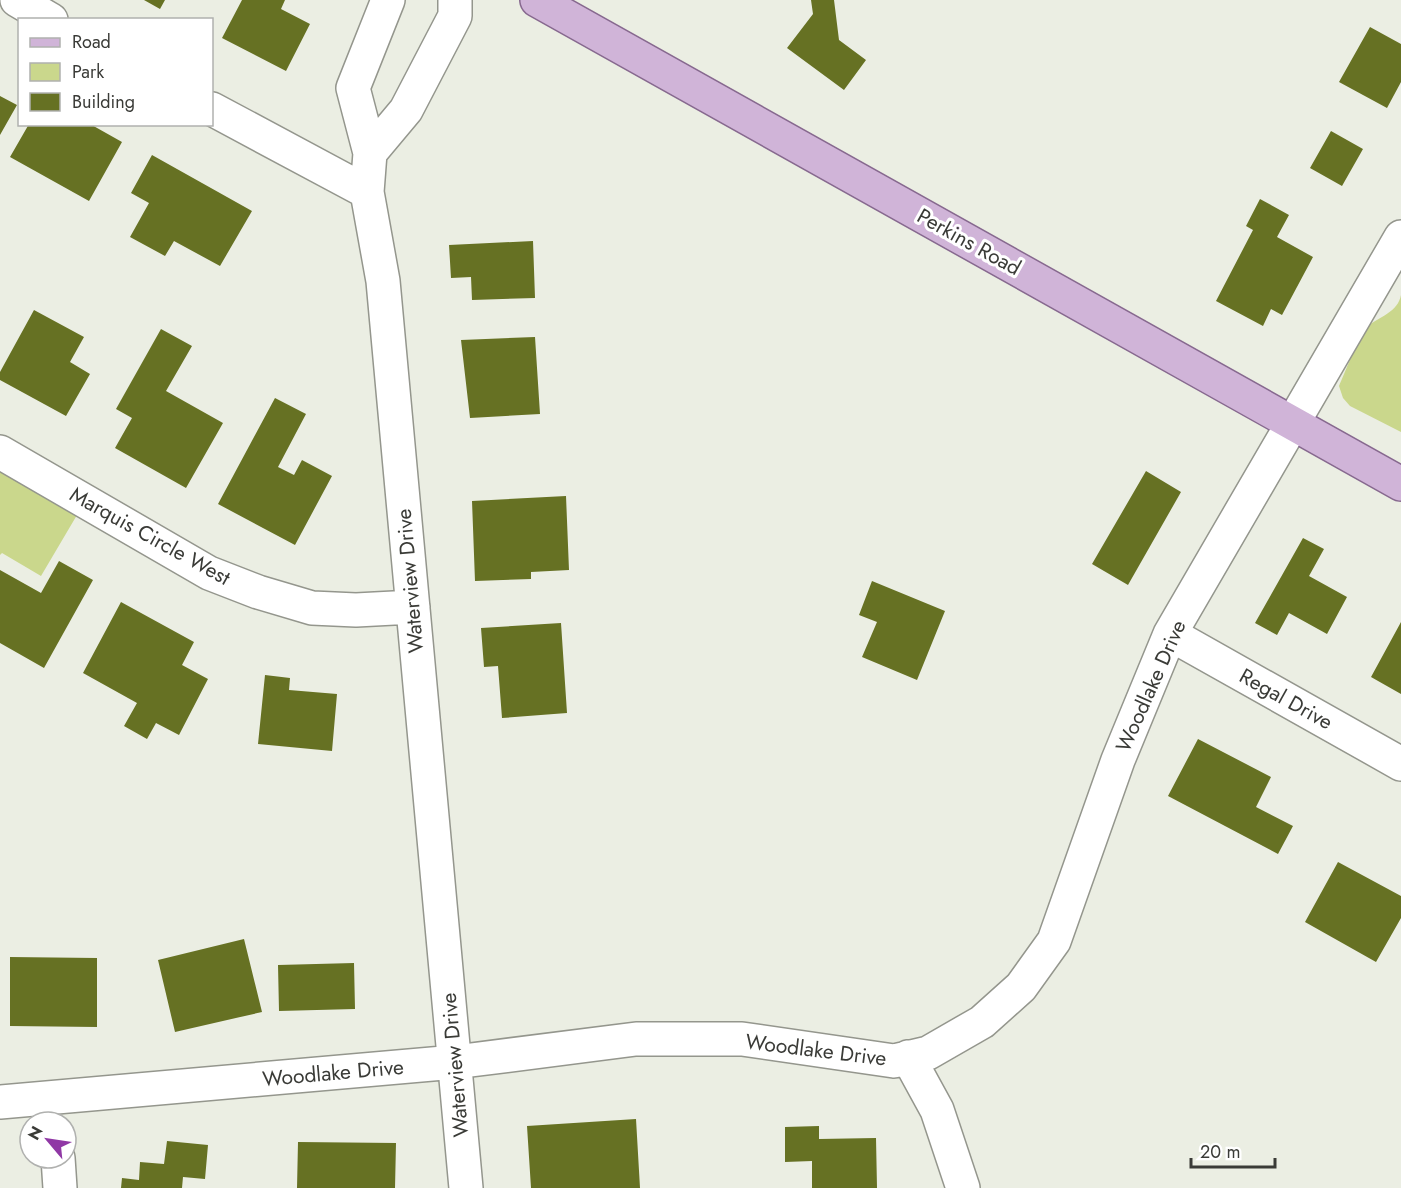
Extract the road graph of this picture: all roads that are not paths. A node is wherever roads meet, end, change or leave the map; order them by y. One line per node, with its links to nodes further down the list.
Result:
1 (17, 0): 5 (street)
2 (388, 0): 7 (street, Waterview Drive)
3 (455, 0): 7 (street)
4 (537, 0): 10 (main road, Perkins Road)
5 (48, 18)
6 (213, 110): 8 (street)
7 (370, 153): 8 (street, Waterview Drive)
8 (367, 192): 13 (street, Waterview Drive)
9 (1401, 237): 10 (street, Woodlake Drive)
10 (1292, 424): 12 (main road, Perkins Road); 14 (street, Woodlake Drive)
11 (0, 452): 13 (street, Marquis Circle West)
12 (1401, 484)
13 (412, 606): 17 (street, Waterview Drive)
14 (1170, 634): 15 (street, Regal Drive); 16 (street, Woodlake Drive)
15 (1401, 764)
16 (908, 1058): 17 (street, Woodlake Drive); 23 (street)
17 (455, 1062): 19 (street, Woodlake Drive); 22 (street, Waterview Drive)
18 (0, 1102): 19 (street, Woodlake Drive)
19 (53, 1110)
20 (59, 1170): 21 (street)
21 (60, 1188)
22 (466, 1188)
23 (963, 1188)

